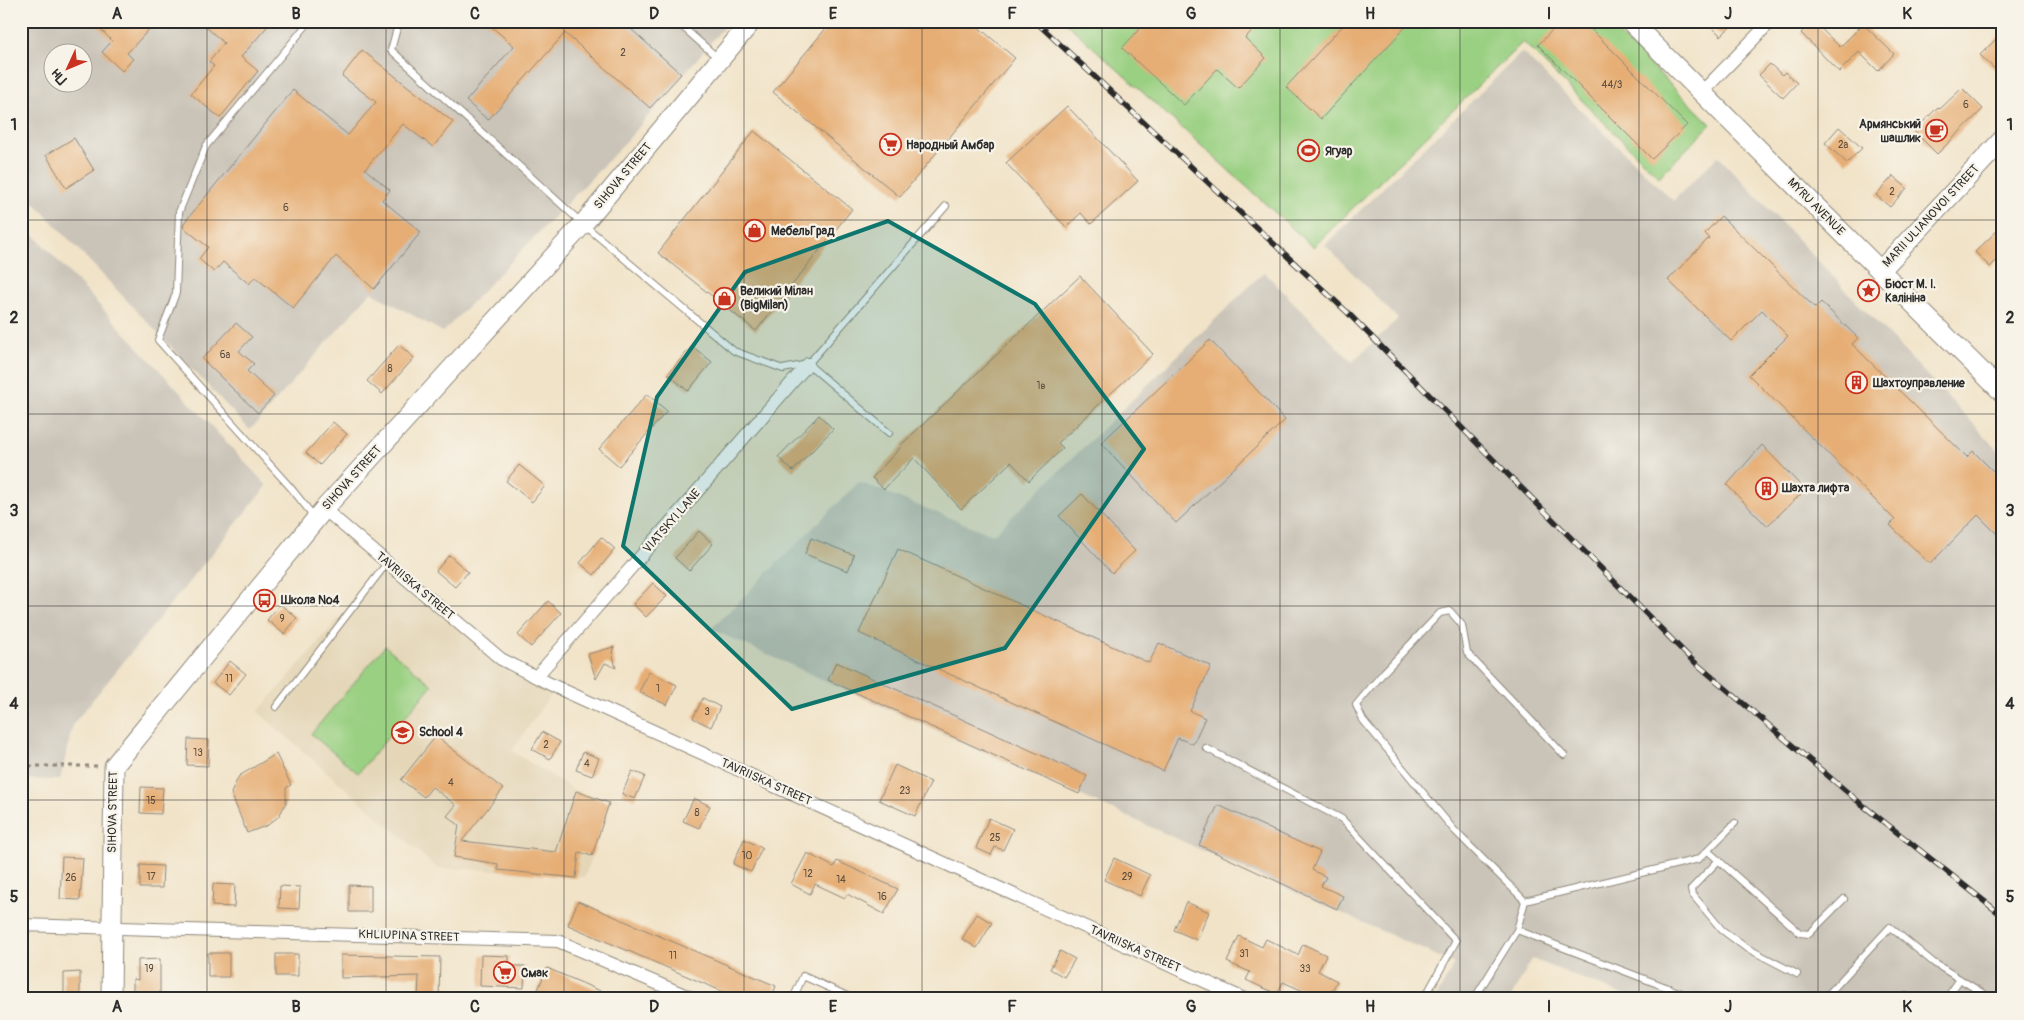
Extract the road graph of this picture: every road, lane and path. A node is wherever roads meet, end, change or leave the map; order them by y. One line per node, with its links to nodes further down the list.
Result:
1 (399, 21): 11 (lane)
2 (676, 21): 7 (lane)
3 (752, 21): 7 (street, SIHOVA STREET)
4 (1630, 21): 8 (street, MYRU AVENUE)
5 (1770, 21): 8 (street)
6 (309, 22): 16 (lane)
7 (720, 60): 11 (street, SIHOVA STREET)
8 (1702, 92): 12 (street, MYRU AVENUE)
9 (2003, 139): 12 (street, MARII ULIANOVOI STREET)
10 (946, 206): 13 (lane)
11 (583, 224): 13 (lane); 16 (street, SIHOVA STREET)
12 (1880, 271): 14 (street, MYRU AVENUE)
13 (808, 364): 15 (lane); 18 (street, VIATSKYI LANE)
14 (2003, 393)
15 (889, 433)
16 (319, 514): 17 (street, TAVRIISKA STREET); 23 (street, SIHOVA STREET)
17 (387, 563): 18 (street, TAVRIISKA STREET); 19 (lane)
18 (536, 677): 39 (street, TAVRIISKA STREET)
19 (276, 707)
20 (1206, 748): 40 (lane)
21 (1564, 755): 28 (lane)
22 (21, 766): 23 (path)
23 (114, 766): 30 (street, SIHOVA STREET)
24 (1735, 823): 25 (lane)
25 (1708, 851): 26 (lane); 28 (lane)
26 (1719, 860): 27 (lane); 32 (lane)
27 (1844, 899)
28 (1525, 901): 31 (lane)
29 (21, 925): 30 (street, KHLIUPINA STREET)
30 (112, 927): 34 (street, KHLIUPINA STREET); 35 (street, SIHOVA STREET)
31 (1517, 930): 41 (lane); 42 (lane)
32 (1797, 974)
33 (1960, 979): 43 (lane); 44 (lane); 45 (lane)
34 (676, 995): 36 (street, KHLIUPINA STREET)
35 (111, 999)
36 (694, 999)
37 (793, 999): 38 (lane)
38 (854, 999)
39 (1244, 999)
40 (1424, 999)
41 (1474, 999)
42 (1697, 999)
43 (1824, 999)
44 (1946, 999)
45 (1992, 999)

